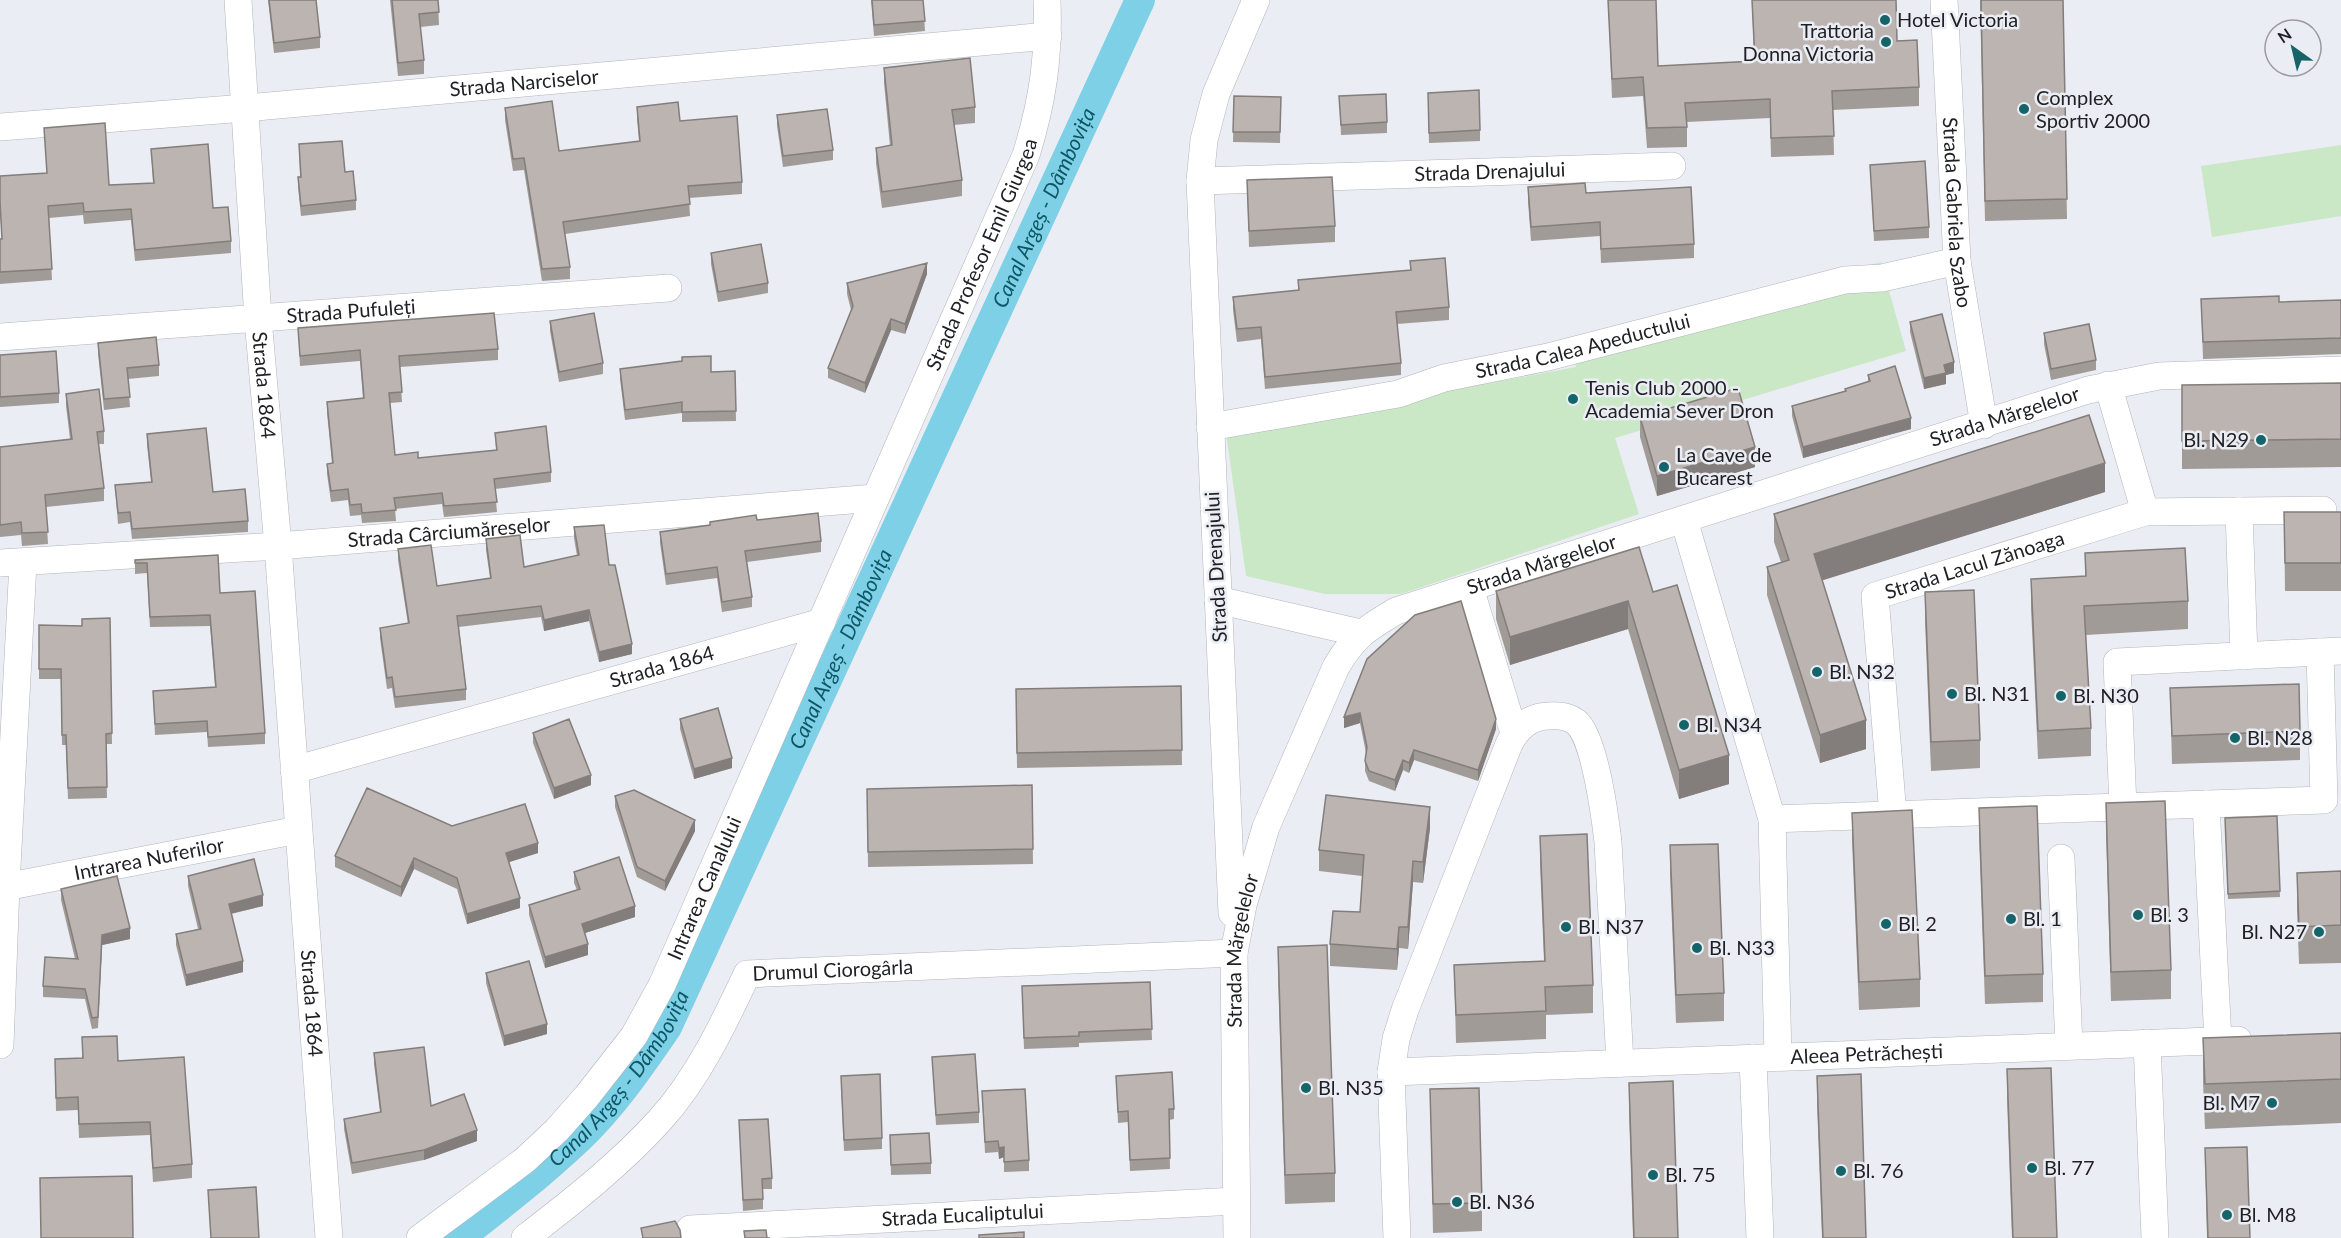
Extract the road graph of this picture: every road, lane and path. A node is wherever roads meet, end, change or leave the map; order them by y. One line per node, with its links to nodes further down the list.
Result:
1 (238, 0): 6 (street, Strada 1864)
2 (1047, 0): 5 (street, Strada Profesor Emil Giurgea)
3 (1256, 0): 9 (street, Strada Drenajului)
4 (1944, 0): 10 (street, Strada Gabriela Szabo)
5 (1048, 36): 6 (street, Strada Narciselor); 18 (street, Strada Profesor Emil Giurgea)
6 (245, 108): 7 (street, Strada Narciselor); 12 (street, Strada 1864)
7 (0, 127)
8 (1672, 166): 9 (street, Strada Drenajului)
9 (1200, 181): 17 (street, Strada Drenajului)
10 (1957, 261): 16 (street, Strada Gabriela Szabo); 17 (street, Strada Calea Apeductului)
11 (668, 288): 12 (street, Strada Pufuleți)
12 (258, 318): 13 (street, Strada Pufuleți); 23 (street, Strada 1864)
13 (0, 337)
14 (2341, 370): 15 (street, Strada Mărgelelor)
15 (2108, 385): 16 (street, Strada Mărgelelor); 21 (street)
16 (1984, 425): 22 (street, Strada Mărgelelor)
17 (1210, 427): 26 (street, Strada Drenajului)
18 (875, 498): 23 (street, Strada Cârciumăreselor); 27 (street, Intrarea Canalului)
19 (2323, 510): 20 (street, Strada Lacul Zănoaga)
20 (2239, 511): 21 (street, Strada Lacul Zănoaga); 30 (street)
21 (2145, 512): 35 (street, Strada Lacul Zănoaga)
22 (1684, 520): 25 (street, Strada Mărgelelor); 36 (street)
23 (278, 546): 24 (street, Strada Cârciumăreselor); 32 (street, Strada 1864)
24 (11, 563): 39 (street, Strada Cârciumăreselor)
25 (1470, 588): 28 (street, Strada Mărgelelor); 31 (street)
26 (1218, 600): 28 (street); 40 (street, Strada Drenajului)
27 (822, 622): 32 (street, Strada 1864); 53 (street, Intrarea Canalului)
28 (1360, 633): 40 (street, Strada Mărgelelor)
29 (2330, 652): 30 (street); 33 (street)
30 (2244, 656): 34 (street)
31 (1514, 733): 47 (street); 48 (street)
32 (294, 770): 37 (street, Strada 1864)
33 (2206, 804): 34 (street); 42 (street)
34 (2124, 807): 35 (street)
35 (1893, 815): 36 (street)
36 (1772, 819): 46 (street)
37 (298, 830): 39 (street, Intrarea Nuferilor); 52 (street, Strada 1864)
38 (2061, 858): 45 (street)
39 (3, 887): 44 (street, Strada Cârciumăreselor)
40 (1234, 953): 49 (street, Strada Mărgelelor); 51 (street, Drumul Ciorogârla)
41 (2262, 1039): 42 (street, Aleea Petrăchești)
42 (2218, 1041): 43 (street, Aleea Petrăchești)
43 (2147, 1043): 45 (street, Aleea Petrăchești); 57 (street)
44 (0, 1045)
45 (2069, 1046): 46 (street, Aleea Petrăchești)
46 (1766, 1058): 47 (street, Aleea Petrăchești); 56 (street)
47 (1620, 1063): 48 (street, Aleea Petrăchești)
48 (1391, 1072): 55 (street)
49 (1236, 1201): 50 (street, Strada Eucaliptului); 54 (street, Strada Mărgelelor)
50 (690, 1229)
51 (539, 1233)
52 (329, 1238)
53 (420, 1238)
54 (1237, 1238)
55 (1397, 1238)
56 (1760, 1238)
57 (2156, 1238)

